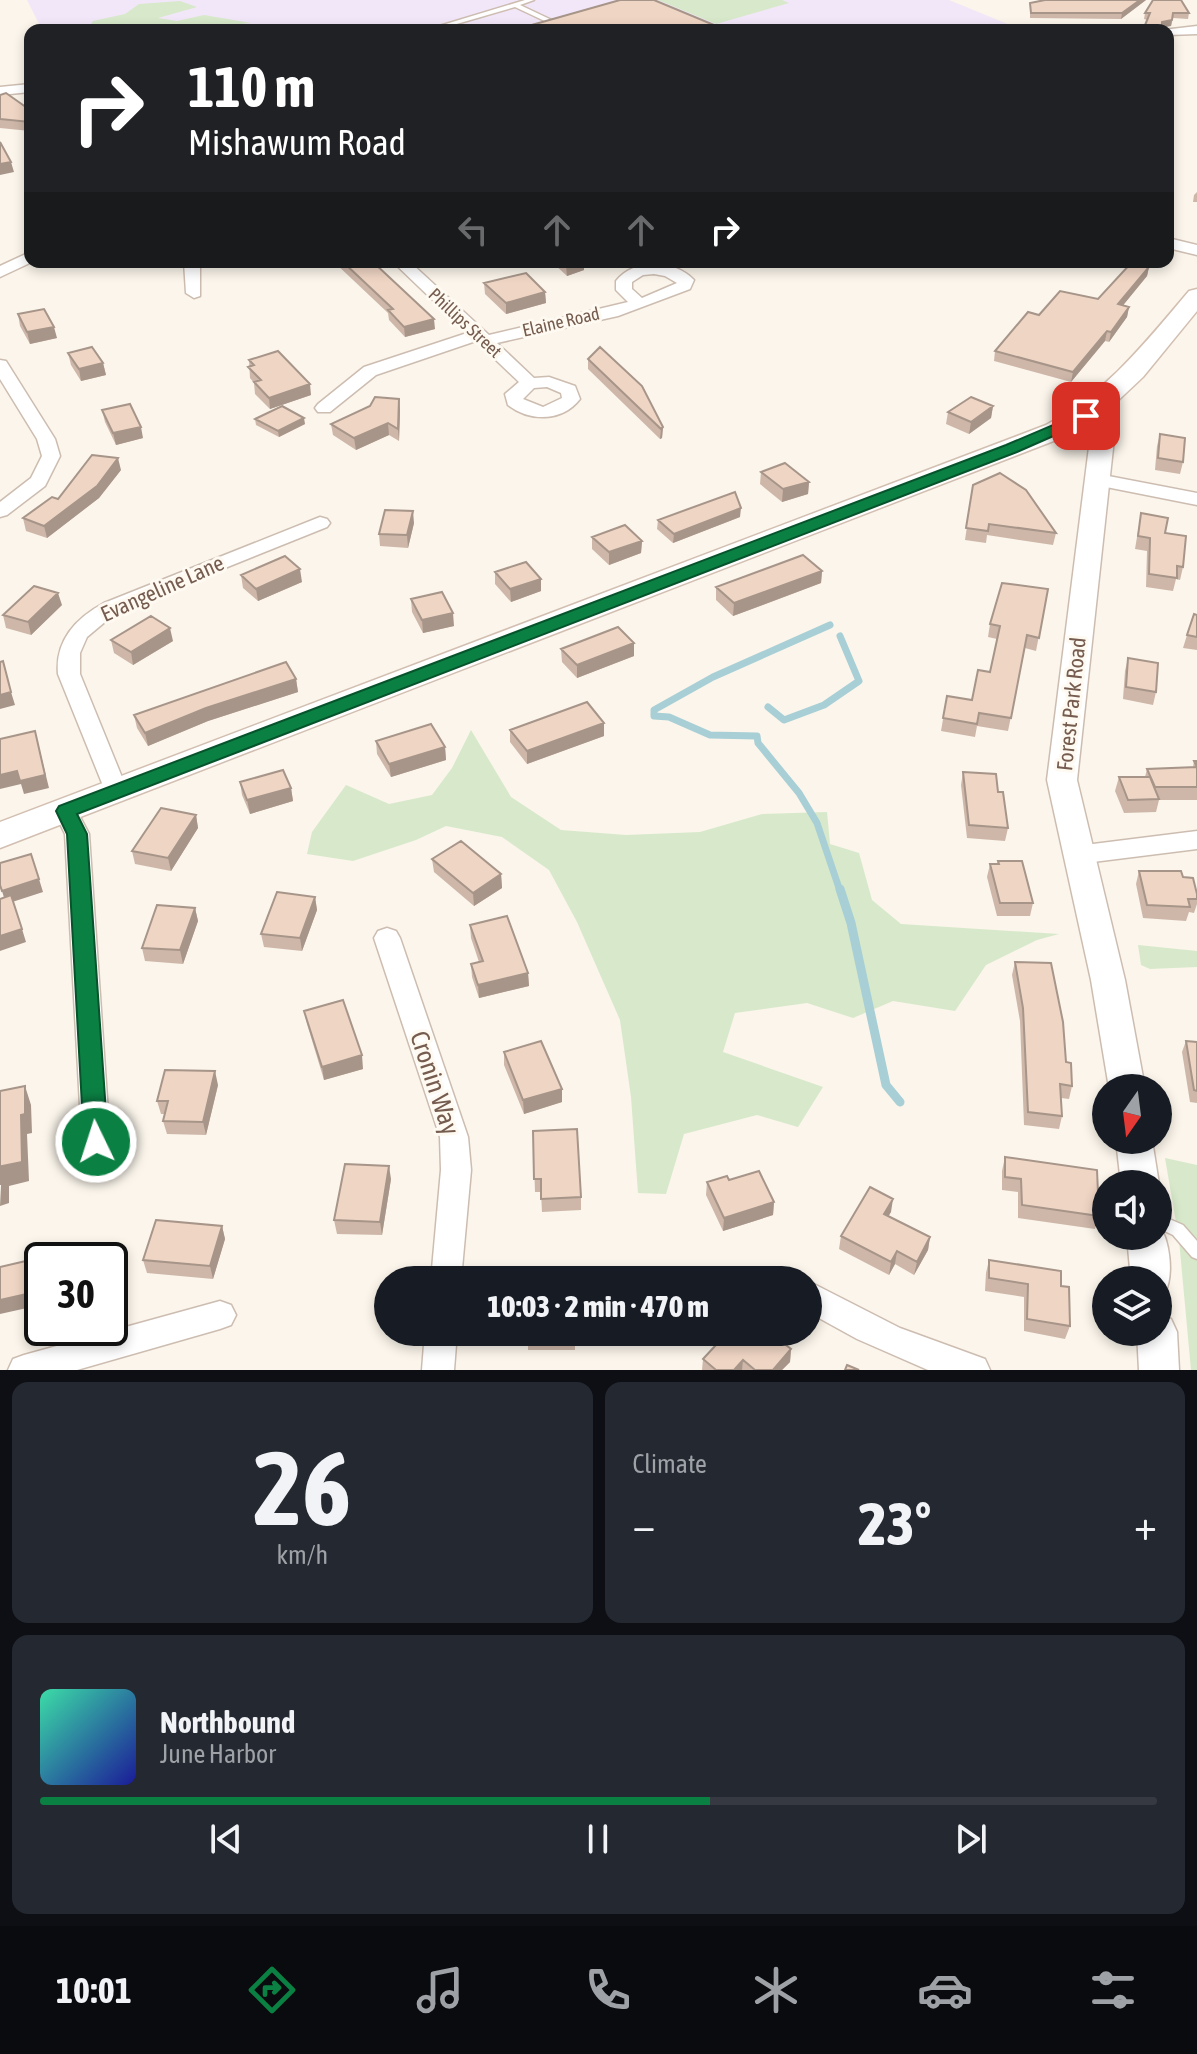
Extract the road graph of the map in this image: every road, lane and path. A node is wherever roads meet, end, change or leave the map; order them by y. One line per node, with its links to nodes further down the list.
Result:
1 (531, 0): 2 (lane)
2 (517, 6): 3 (lane); 4 (lane)
3 (451, 24)
4 (556, 24)
5 (1197, 30): 6 (street)
6 (1174, 31)
7 (24, 89): 8 (street)
8 (0, 91)
9 (1174, 244): 10 (street)
10 (1197, 250)
11 (24, 260): 14 (street)
12 (192, 268): 15 (street)
13 (407, 268): 18 (street, Phillips Street)
14 (0, 272)
15 (194, 293)
16 (1197, 296): 22 (main road)
17 (638, 303): 18 (street, Elaine Road)
18 (481, 338): 20 (street, Phillips Street); 21 (street, Elaine Road)
19 (0, 365): 25 (street)
20 (530, 383)
21 (324, 408)
22 (1086, 416): 23 (street, Forest Park Road); 27 (main road)
23 (1098, 480): 24 (street); 31 (street, Forest Park Road)
24 (1197, 499)
25 (0, 511)
26 (320, 523): 27 (street, Evangeline Lane)
27 (116, 792): 28 (main road)
28 (66, 811): 29 (main road); 34 (street)
29 (0, 836)
30 (1197, 840): 31 (street)
31 (1077, 855): 33 (street, Forest Park Road)
32 (387, 938): 37 (street, Cronin Way)
33 (1125, 1074)
34 (96, 1142)
35 (1172, 1227): 36 (lane)
36 (1197, 1252)
37 (447, 1266)
38 (822, 1304): 44 (street)
39 (220, 1315): 42 (street)
40 (440, 1346): 43 (street)
41 (1158, 1346): 45 (street)
42 (24, 1370)
43 (438, 1370)
44 (974, 1370)
45 (1159, 1370)

